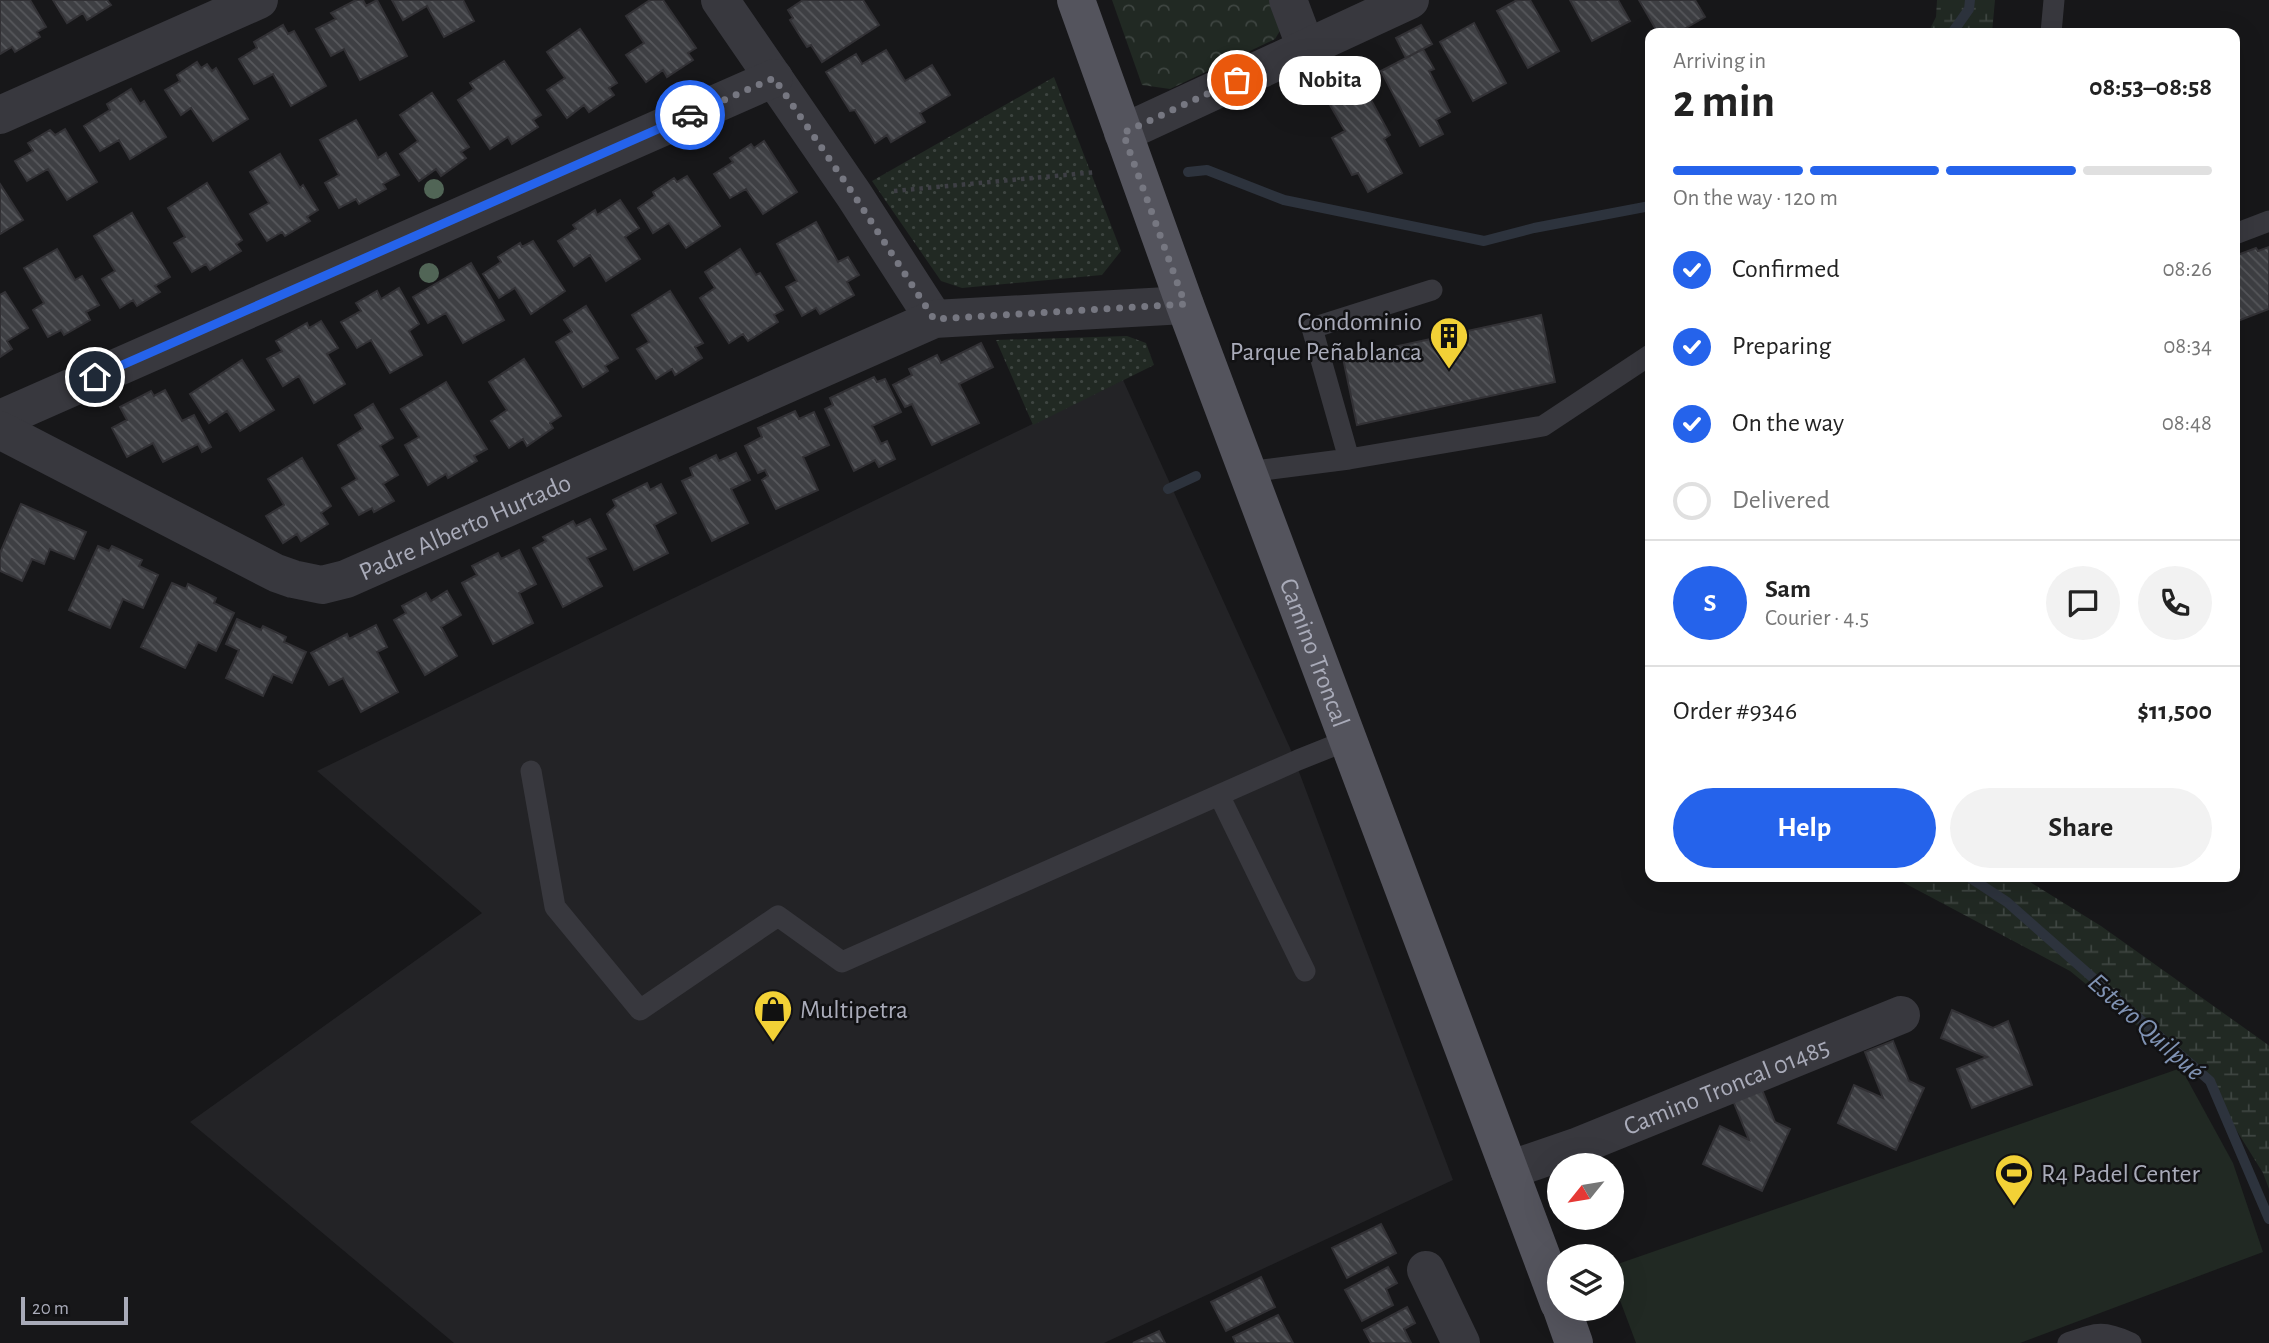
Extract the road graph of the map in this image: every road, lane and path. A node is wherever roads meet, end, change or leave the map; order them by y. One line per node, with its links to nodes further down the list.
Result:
1 (259, 0): 10 (street)
2 (720, 0): 9 (street)
3 (1076, 0): 11 (main road, Camino Troncal)
4 (1288, 0): 8 (street)
5 (1410, 0): 8 (street)
6 (2054, 0): 7 (lane)
7 (2051, 28)
8 (1306, 48): 11 (street)
9 (774, 78): 13 (street); 20 (street)
10 (0, 115)
11 (1123, 133): 12 (main road, Camino Troncal)
12 (1136, 169): 13 (path); 17 (main road, Camino Troncal)
13 (854, 195): 18 (street)
14 (2269, 220): 15 (lane)
15 (2240, 232)
16 (1432, 290): 22 (lane)
17 (1185, 304): 18 (street); 23 (main road, Camino Troncal)
18 (934, 319): 21 (street, Padre Alberto Hurtado)
19 (1645, 358): 22 (lane)
20 (0, 419)
21 (0, 429)
22 (1349, 459): 23 (lane)
23 (1247, 472): 24 (main road, Camino Troncal)
24 (1348, 740): 26 (lane); 29 (main road, Camino Troncal)
25 (531, 771): 26 (lane)
26 (1219, 795): 27 (lane)
27 (1305, 971)
28 (1901, 1015): 29 (street, Camino Troncal 01485)
29 (1509, 1170): 31 (main road, Camino Troncal)
30 (1426, 1270): 33 (street)
31 (1547, 1271)
32 (1566, 1321): 34 (main road)
33 (1461, 1343)
34 (1574, 1343)
35 (2068, 1343): 36 (lane)
36 (2131, 1343)

